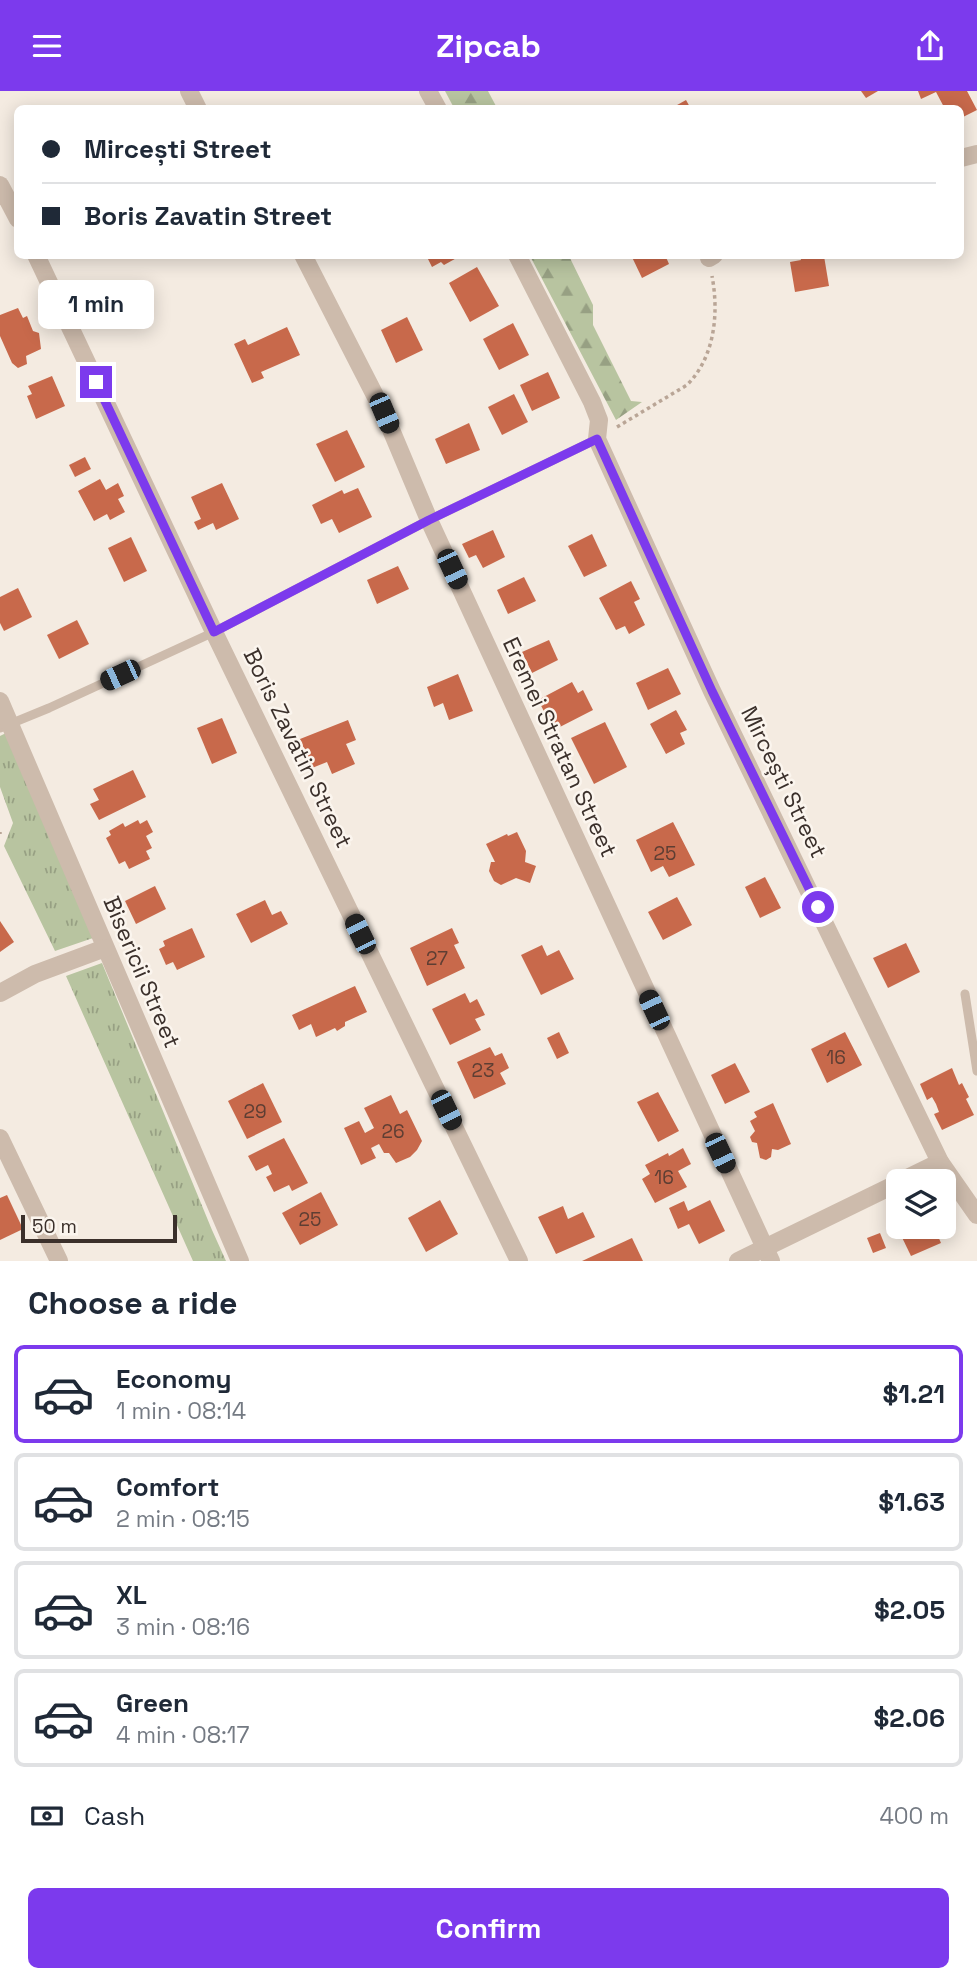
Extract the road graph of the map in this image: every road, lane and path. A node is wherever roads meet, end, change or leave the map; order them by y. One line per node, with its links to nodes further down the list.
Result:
1 (0, 185): 2 (street)
2 (14, 211)
3 (38, 259): 9 (street, Boris Zavatin Street)
4 (305, 259): 8 (street, Eremei Stratan Street)
5 (519, 259): 7 (street, Mircești Street)
6 (712, 259): 7 (path)
7 (597, 439): 8 (lane); 17 (street, Mircești Street)
8 (429, 520): 9 (lane); 21 (street, Eremei Stratan Street)
9 (214, 632): 11 (lane); 24 (street, Boris Zavatin Street)
10 (0, 701): 11 (street, Bisericii Street)
11 (5, 726): 12 (street, Bisericii Street)
12 (106, 948): 13 (street); 23 (street, Bisericii Street)
13 (0, 993)
14 (965, 994): 15 (lane)
15 (977, 1070)
16 (0, 1138): 22 (street)
17 (940, 1162): 18 (street); 20 (street, Mircești Street)
18 (926, 1169)
19 (886, 1189): 21 (street)
20 (977, 1215)
21 (768, 1255): 25 (street)
22 (59, 1261)
23 (240, 1261)
24 (519, 1261)
25 (738, 1261)

